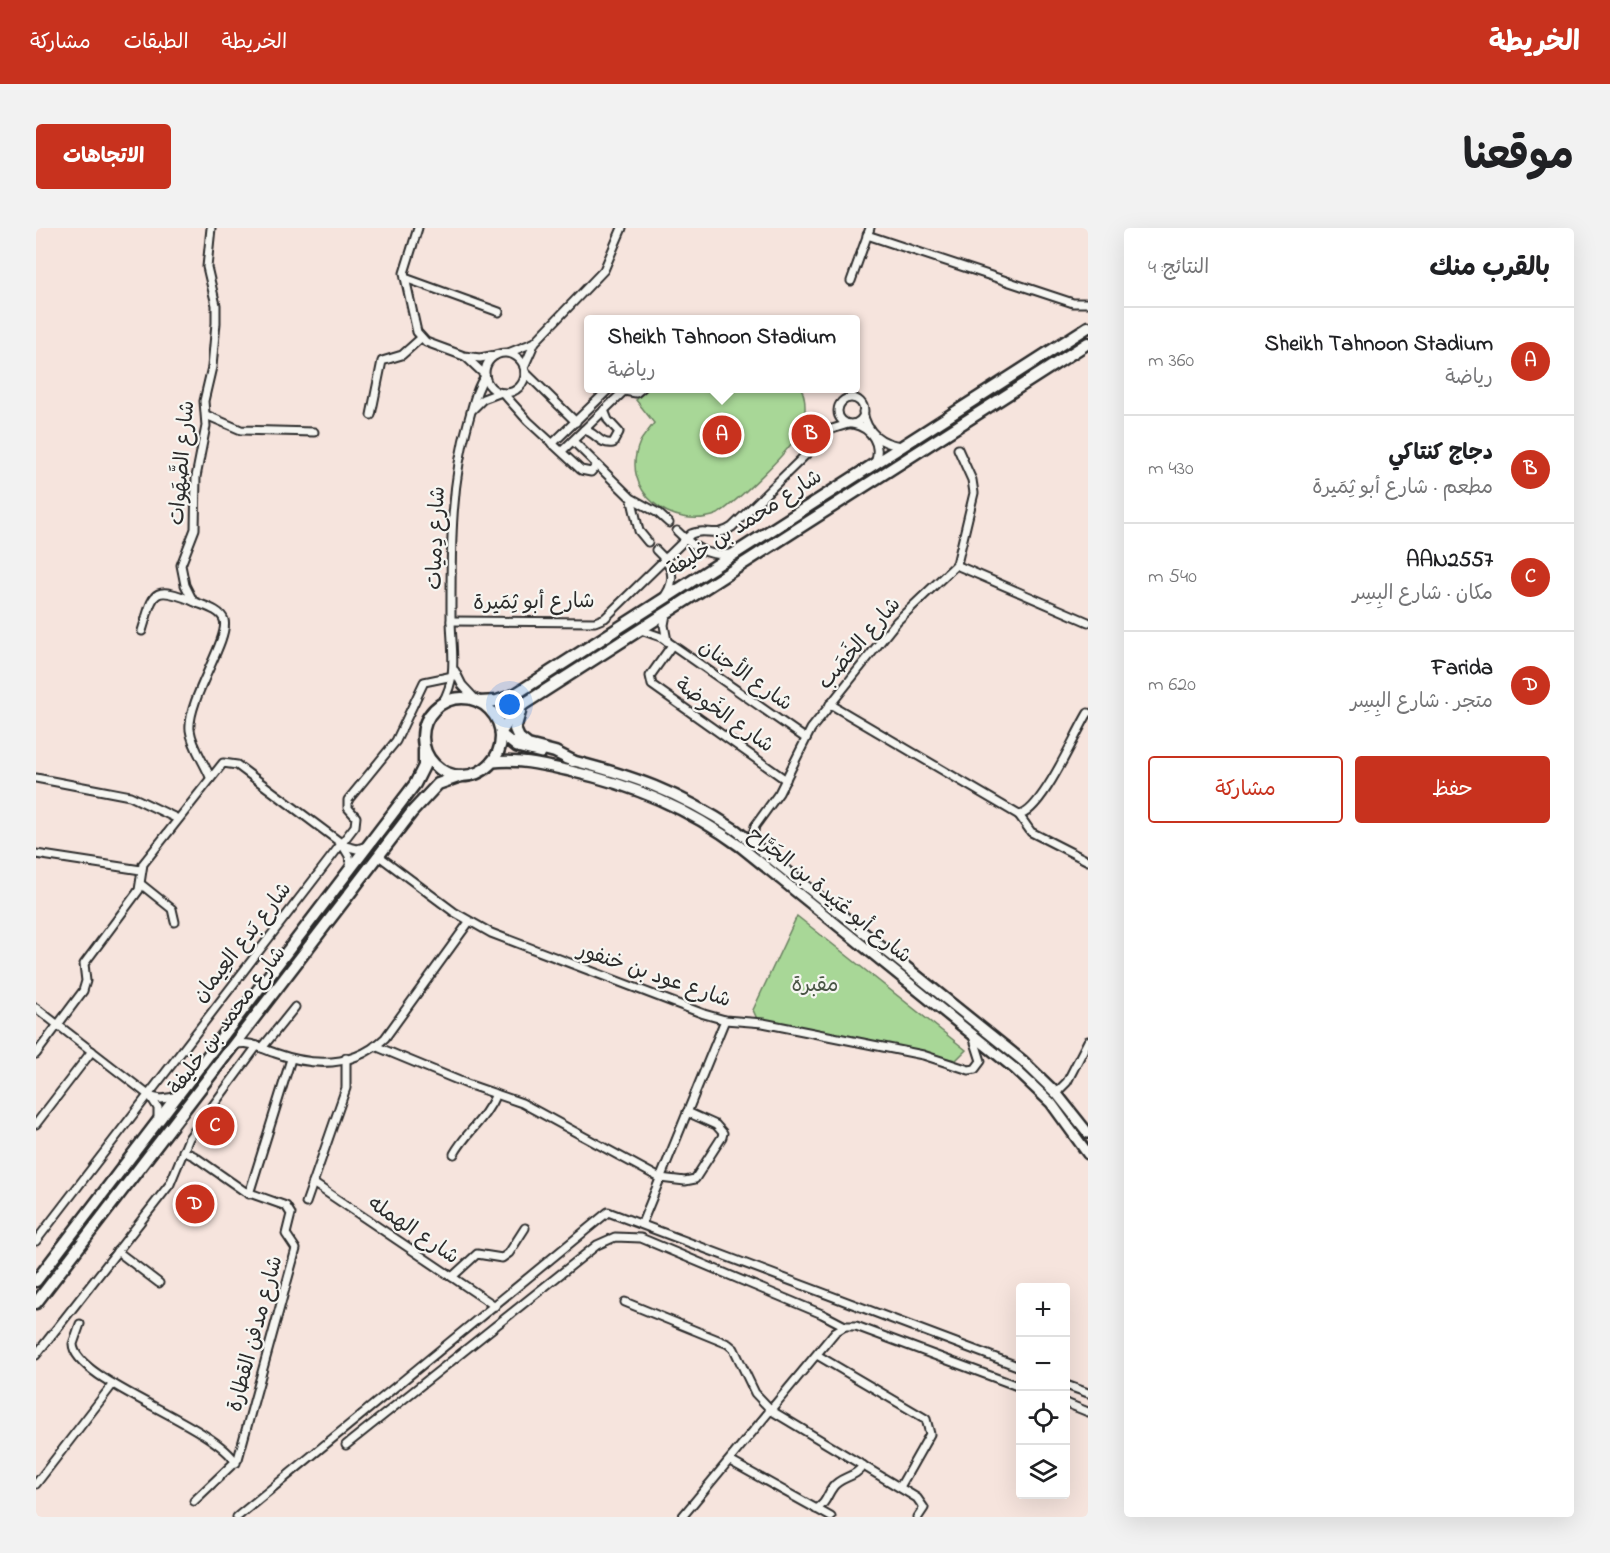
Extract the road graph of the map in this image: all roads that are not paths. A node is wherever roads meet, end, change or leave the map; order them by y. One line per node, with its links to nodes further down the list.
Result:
1 (211, 228): 25 (street, شارع الصَّهَوات)
2 (418, 228): 5 (street)
3 (622, 228): 11 (street)
4 (868, 231): 6 (street); 7 (street)
5 (405, 278): 8 (street); 10 (street)
6 (851, 281)
7 (1088, 303)
8 (499, 312)
9 (1088, 327): 35 (highway, شارع محمد بن خليفة)
10 (421, 338): 15 (street); 26 (street)
11 (535, 342): 13 (street); 16 (street)
12 (1088, 343): 55 (highway, شارع محمد بن خليفة)
13 (508, 353): 14 (street); 16 (street)
14 (496, 355): 15 (street); 17 (street)
15 (464, 356): 17 (street)
16 (524, 370): 18 (street); 27 (street)
17 (485, 376): 18 (street); 23 (street, شارع دِميات)
18 (502, 393): 23 (street); 34 (street)
19 (605, 393): 27 (street)
20 (622, 393): 21 (street)
21 (604, 410): 30 (street); 30 (street)
22 (863, 412): 24 (street); 28 (street); 32 (street)
23 (470, 413): 56 (street, شارع دِميات)
24 (838, 413): 28 (street); 29 (street)
25 (206, 415): 31 (street); 54 (street, شارع الصَّهَوات)
26 (371, 416)
27 (576, 422): 34 (street)
28 (849, 424): 29 (street); 32 (street)
29 (832, 429): 45 (street)
30 (584, 430): 33 (street)
31 (314, 432)
32 (872, 434): 35 (street); 38 (street)
33 (573, 441): 37 (street); 39 (street)
34 (552, 444): 37 (street)
35 (902, 446): 38 (highway, شارع محمد بن خليفة)
36 (958, 449): 51 (street)
37 (562, 451): 39 (street)
38 (874, 464): 49 (highway, شارع محمد بن خليفة)
39 (597, 465): 40 (street)
40 (631, 498): 41 (street); 43 (street)
41 (651, 510): 42 (street); 43 (street)
42 (669, 522)
43 (637, 523): 46 (street)
44 (677, 531): 45 (street)
45 (686, 539): 48 (street); 50 (street, شارع أبو ثِمَيرة)
46 (648, 542)
47 (656, 550): 50 (street)
48 (702, 551): 49 (street); 52 (street)
49 (737, 554): 53 (highway, شارع محمد بن خليفة)
50 (666, 559): 52 (street); 56 (street, شارع أبو ثِمَيرة)
51 (956, 565): 57 (street); 66 (street, شارع الخَصَب)
52 (671, 567): 53 (street)
53 (662, 600): 63 (highway, شارع محمد بن خليفة)
54 (193, 601): 59 (street); 74 (street)
55 (666, 614): 58 (highway, شارع محمد بن خليفة); 60 (street, شارع الأجنان)
56 (451, 621): 61 (street, شارع دِميات)
57 (1088, 622)
58 (641, 630): 60 (street, شارع الأجنان); 65 (highway, شارع محمد بن خليفة)
59 (142, 632)
60 (669, 643): 69 (street, شارع الأجنان); 76 (street, شارع الخَوضة)
61 (453, 665): 62 (street, شارع دِميات); 63 (street, شارع دِميات)
62 (453, 676): 64 (street, شارع دِميات); 81 (street, شارع بَدع العِيمان)
63 (477, 701): 64 (highway); 68 (highway)
64 (442, 703): 70 (highway)
65 (524, 704): 68 (highway, شارع محمد بن خليفة); 71 (highway)
66 (830, 704): 69 (street, شارع الخَصَب); 77 (street)
67 (1088, 713): 77 (street)
68 (501, 733): 71 (main road, شارع أبو عُبَيدة بن الجَرَّاح); 72 (highway)
69 (805, 738): 76 (street, شارع الخَصَب)
70 (424, 750): 73 (highway); 83 (highway, شارع محمد بن خليفة)
71 (573, 761): 80 (main road, شارع أبو عُبَيدة بن الجَرَّاح)
72 (493, 762): 73 (highway); 97 (main road, شارع أبو عُبَيدة بن الجَرَّاح)
73 (461, 776): 85 (highway, شارع محمد بن خليفة)
74 (210, 777): 78 (street); 81 (street)
75 (36, 778): 78 (street)
76 (786, 780): 79 (street, شارع الخَصَب)
77 (1019, 815): 86 (street)
78 (178, 819): 87 (street)
79 (755, 826): 80 (street); 82 (street)
80 (736, 830): 82 (main road, شارع أبو عُبَيدة بن الجَرَّاح)
81 (341, 844): 83 (street); 88 (street); 108 (street, شارع بَدع العِيمان)
82 (755, 844): 106 (main road, شارع أبو عُبَيدة بن الجَرَّاح)
83 (370, 845): 88 (highway, شارع محمد بن خليفة)
84 (36, 854): 87 (street)
85 (379, 856): 91 (street, شارع عود بن خنفور); 96 (highway, شارع محمد بن خليفة)
86 (1088, 861)
87 (141, 870): 89 (street)
88 (351, 870): 109 (highway, شارع محمد بن خليفة)
89 (142, 885): 90 (street); 95 (street)
90 (175, 922)
91 (469, 922): 94 (street, شارع عود بن خنفور); 99 (street)
92 (295, 1006): 101 (street)
93 (36, 1008): 95 (street)
94 (725, 1020): 97 (street, شارع عود بن خنفور); 110 (street)
95 (58, 1025): 102 (street); 103 (street)
96 (249, 1025): 100 (highway, شارع محمد بن خليفة); 101 (street)
97 (972, 1034): 116 (main road, شارع أبو عُبَيدة بن الجَرَّاح)
98 (1088, 1041): 106 (street)
99 (375, 1046): 104 (street); 107 (street)
100 (231, 1047): 101 (street); 129 (highway, شارع محمد بن خليفة)
101 (260, 1047): 105 (street); 114 (street)
102 (92, 1051): 108 (street); 112 (street)
103 (36, 1054)
104 (346, 1058): 105 (street); 118 (street)
105 (291, 1059): 119 (street)
106 (1056, 1093): 113 (main road, شارع أبو عُبَيدة بن الجَرَّاح)
107 (496, 1094): 115 (street); 117 (street)
108 (150, 1096): 109 (street); 111 (street); 123 (street, شارع بَدع العِيمان)
109 (177, 1096): 111 (highway, شارع محمد بن خليفة)
110 (687, 1112): 117 (street); 117 (street)
111 (158, 1122): 126 (highway, شارع محمد بن خليفة)
112 (36, 1124)
113 (1088, 1134)
114 (183, 1151): 119 (street, شارع مدفن القطارة); 124 (street)
115 (454, 1154)
116 (1088, 1154)
117 (660, 1178): 121 (street)
118 (313, 1183): 120 (street); 125 (street, شارع الهمله)
119 (249, 1194): 145 (street, شارع مدفن القطارة)
120 (306, 1203)
121 (642, 1223): 130 (street); 135 (street)
122 (525, 1228): 125 (street)
123 (36, 1241)
124 (117, 1251): 127 (street); 133 (street)
125 (452, 1277): 130 (street, شارع الهمله)
126 (36, 1281)
127 (159, 1283)
128 (625, 1302): 141 (street)
129 (36, 1303)
130 (495, 1306): 151 (street)
131 (80, 1324): 136 (street)
132 (845, 1326): 134 (street); 137 (street); 143 (street)
133 (36, 1355)
134 (817, 1355): 141 (street); 148 (street)
135 (1016, 1365)
136 (113, 1384): 145 (street); 147 (street)
137 (1016, 1386)
138 (1070, 1387): 139 (street)
139 (1088, 1394)
140 (1070, 1405): 142 (street)
141 (772, 1411): 144 (street); 146 (street)
142 (1088, 1412)
143 (346, 1445)
144 (730, 1461): 150 (street); 152 (street)
145 (236, 1463): 149 (street)
146 (863, 1465): 148 (street); 150 (street)
147 (36, 1484)
148 (900, 1487): 154 (street)
149 (194, 1501)
150 (816, 1509): 153 (street)
151 (237, 1517)
152 (682, 1517)
153 (831, 1517)
154 (918, 1517)

